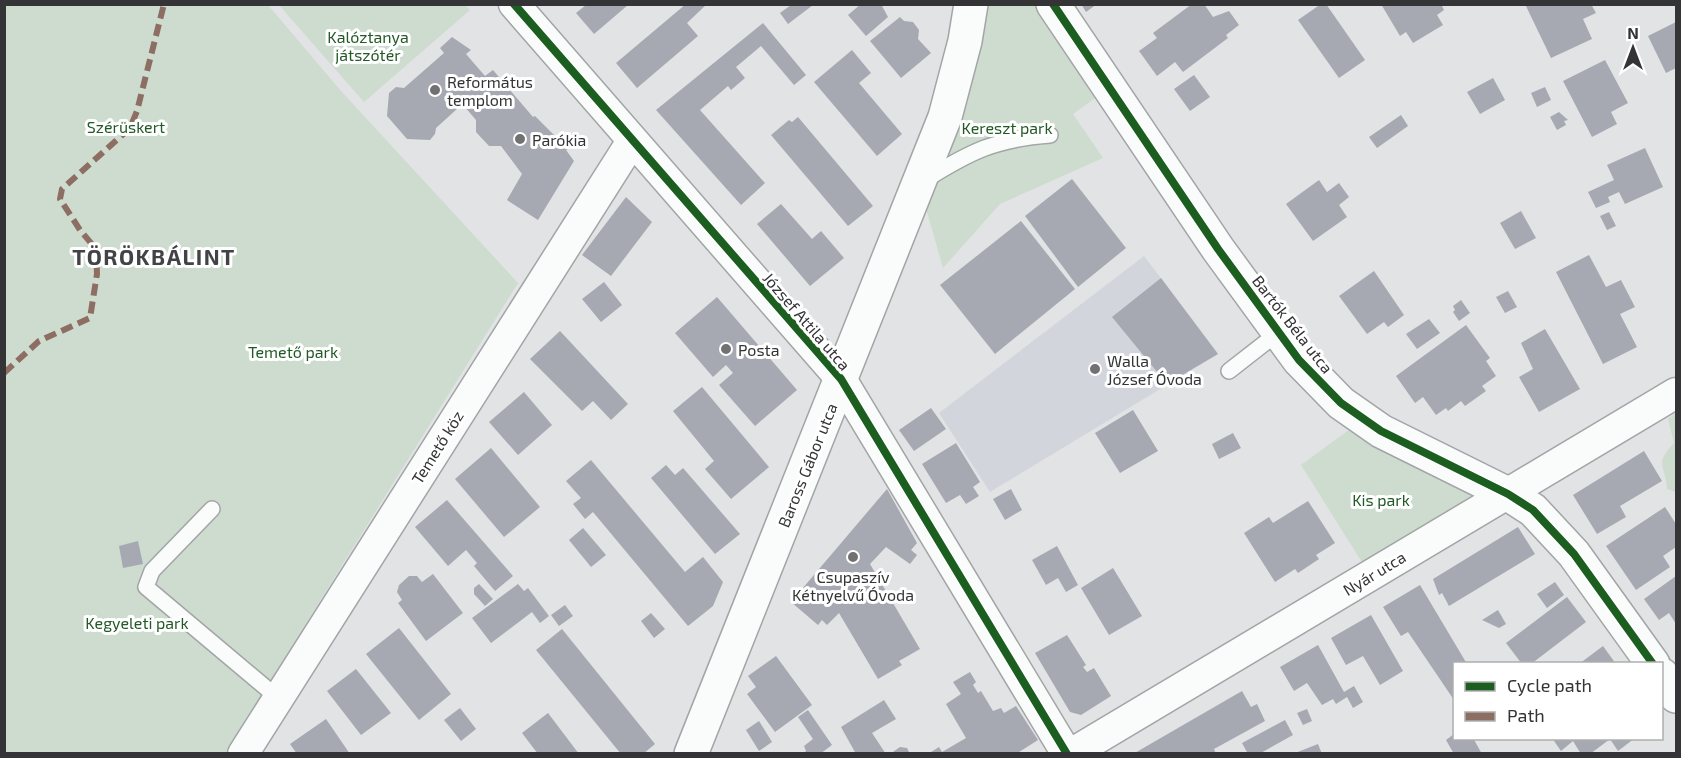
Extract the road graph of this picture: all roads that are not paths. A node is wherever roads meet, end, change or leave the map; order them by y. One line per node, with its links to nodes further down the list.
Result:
1 (514, 4): 5 (street, József Attila utca)
2 (971, 4): 6 (street, Baross Gábor utca)
3 (1053, 4): 7 (street, Bartók Béla utca)
4 (1050, 135): 6 (lane)
5 (632, 141): 9 (street, József Attila utca); 16 (street, Temető köz)
6 (919, 184): 9 (street, Baross Gábor utca)
7 (1279, 332): 8 (lane); 11 (street, Bartók Béla utca)
8 (1229, 371)
9 (841, 379): 18 (street, Baross Gábor utca); 19 (street, József Attila utca)
10 (1677, 393): 11 (street, Nyár utca)
11 (1508, 494): 13 (street, Bartók Béla utca); 19 (street, Nyár utca)
12 (212, 509): 16 (lane)
13 (1652, 662)
14 (1663, 676): 15 (street)
15 (1677, 696)
16 (278, 698): 17 (street, Temető köz)
17 (243, 753)
18 (691, 753)
19 (1069, 753)

